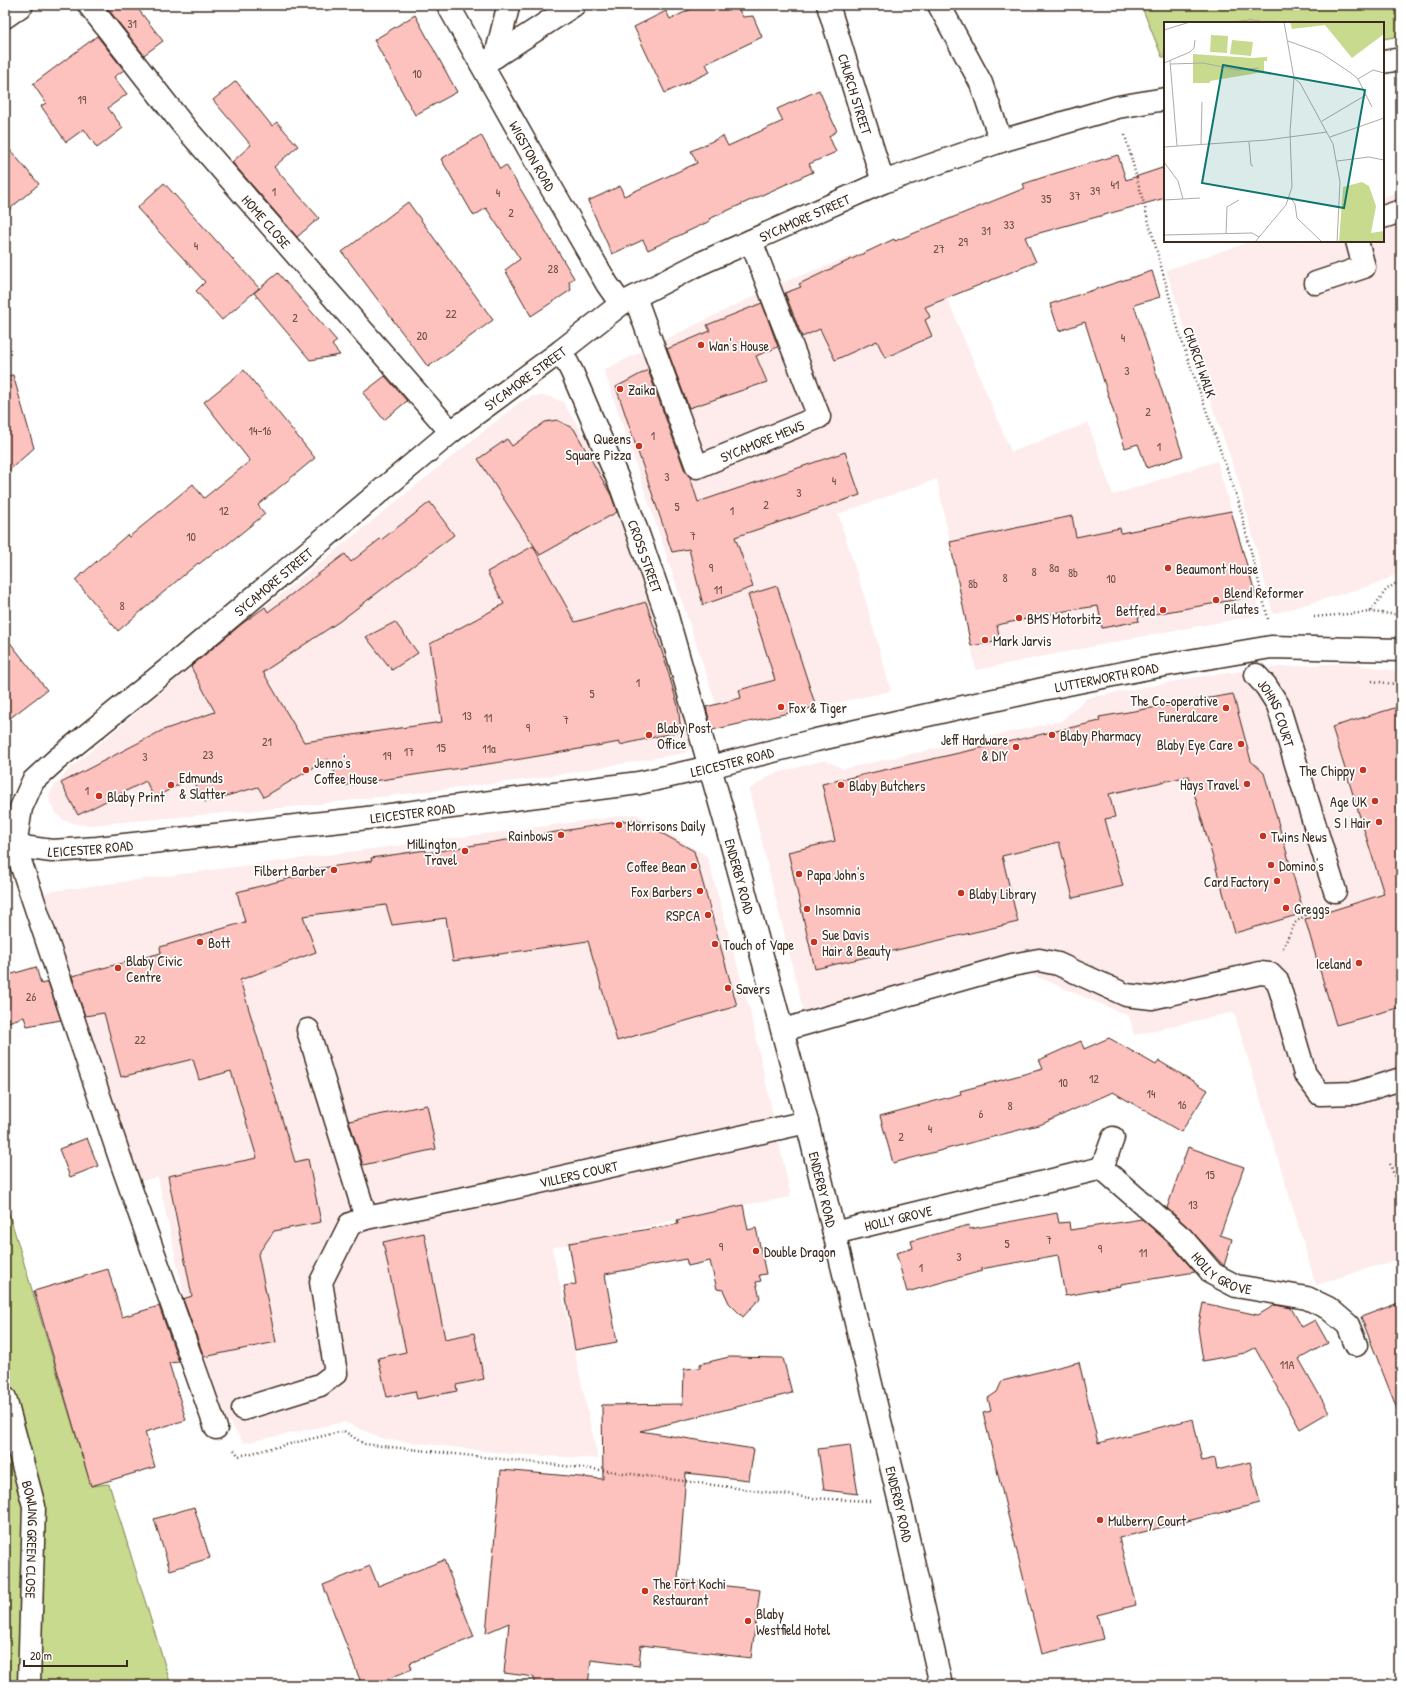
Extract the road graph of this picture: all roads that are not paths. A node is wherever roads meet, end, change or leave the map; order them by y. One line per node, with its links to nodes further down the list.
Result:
1 (22, 5): 8 (street)
2 (89, 5): 22 (street, HOME CLOSE)
3 (448, 5): 10 (street, WIGSTON ROAD)
4 (507, 5): 10 (street)
5 (574, 5): 10 (street)
6 (828, 5): 14 (street, CHURCH STREET)
7 (939, 5): 13 (street)
8 (5, 17)
9 (1401, 59): 11 (street)
10 (489, 61): 20 (street, WIGSTON ROAD)
11 (1384, 62)
12 (1164, 99): 13 (street, SYCAMORE STREET)
13 (1000, 141): 14 (street, SYCAMORE STREET)
14 (883, 182): 17 (street, SYCAMORE STREET)
15 (1401, 211): 16 (street)
16 (1384, 217)
17 (751, 241): 20 (street, SYCAMORE STREET); 20 (street, SYCAMORE MEWS)
18 (1358, 244): 19 (street)
19 (1316, 282)
20 (628, 300): 21 (street, SYCAMORE STREET)
21 (561, 351): 22 (street, SYCAMORE STREET); 26 (street, CROSS STREET)
22 (451, 432): 27 (street, SYCAMORE STREET)
23 (1400, 647): 25 (street, LUTTERWORTH ROAD)
24 (1256, 675): 28 (street, JOHNS COURT)
25 (816, 740): 26 (street, LEICESTER ROAD)
26 (710, 767): 27 (street, LEICESTER ROAD); 30 (street, ENDERBY ROAD)
27 (10, 849): 40 (street)
28 (1335, 891)
29 (308, 1030): 35 (street)
30 (783, 1030): 31 (street); 32 (street, ENDERBY ROAD)
31 (1401, 1079)
32 (807, 1122): 35 (street, VILLERS COURT); 36 (street, ENDERBY ROAD)
33 (1113, 1138): 34 (street)
34 (1102, 1168): 36 (street, HOLLY GROVE); 37 (street, HOLLY GROVE)
35 (358, 1221): 39 (street)
36 (834, 1233): 42 (street, ENDERBY ROAD)
37 (1356, 1345)
38 (5, 1398): 41 (street, BOWLING GREEN CLOSE)
39 (243, 1409)
40 (216, 1428)
41 (29, 1685)
42 (941, 1685)

